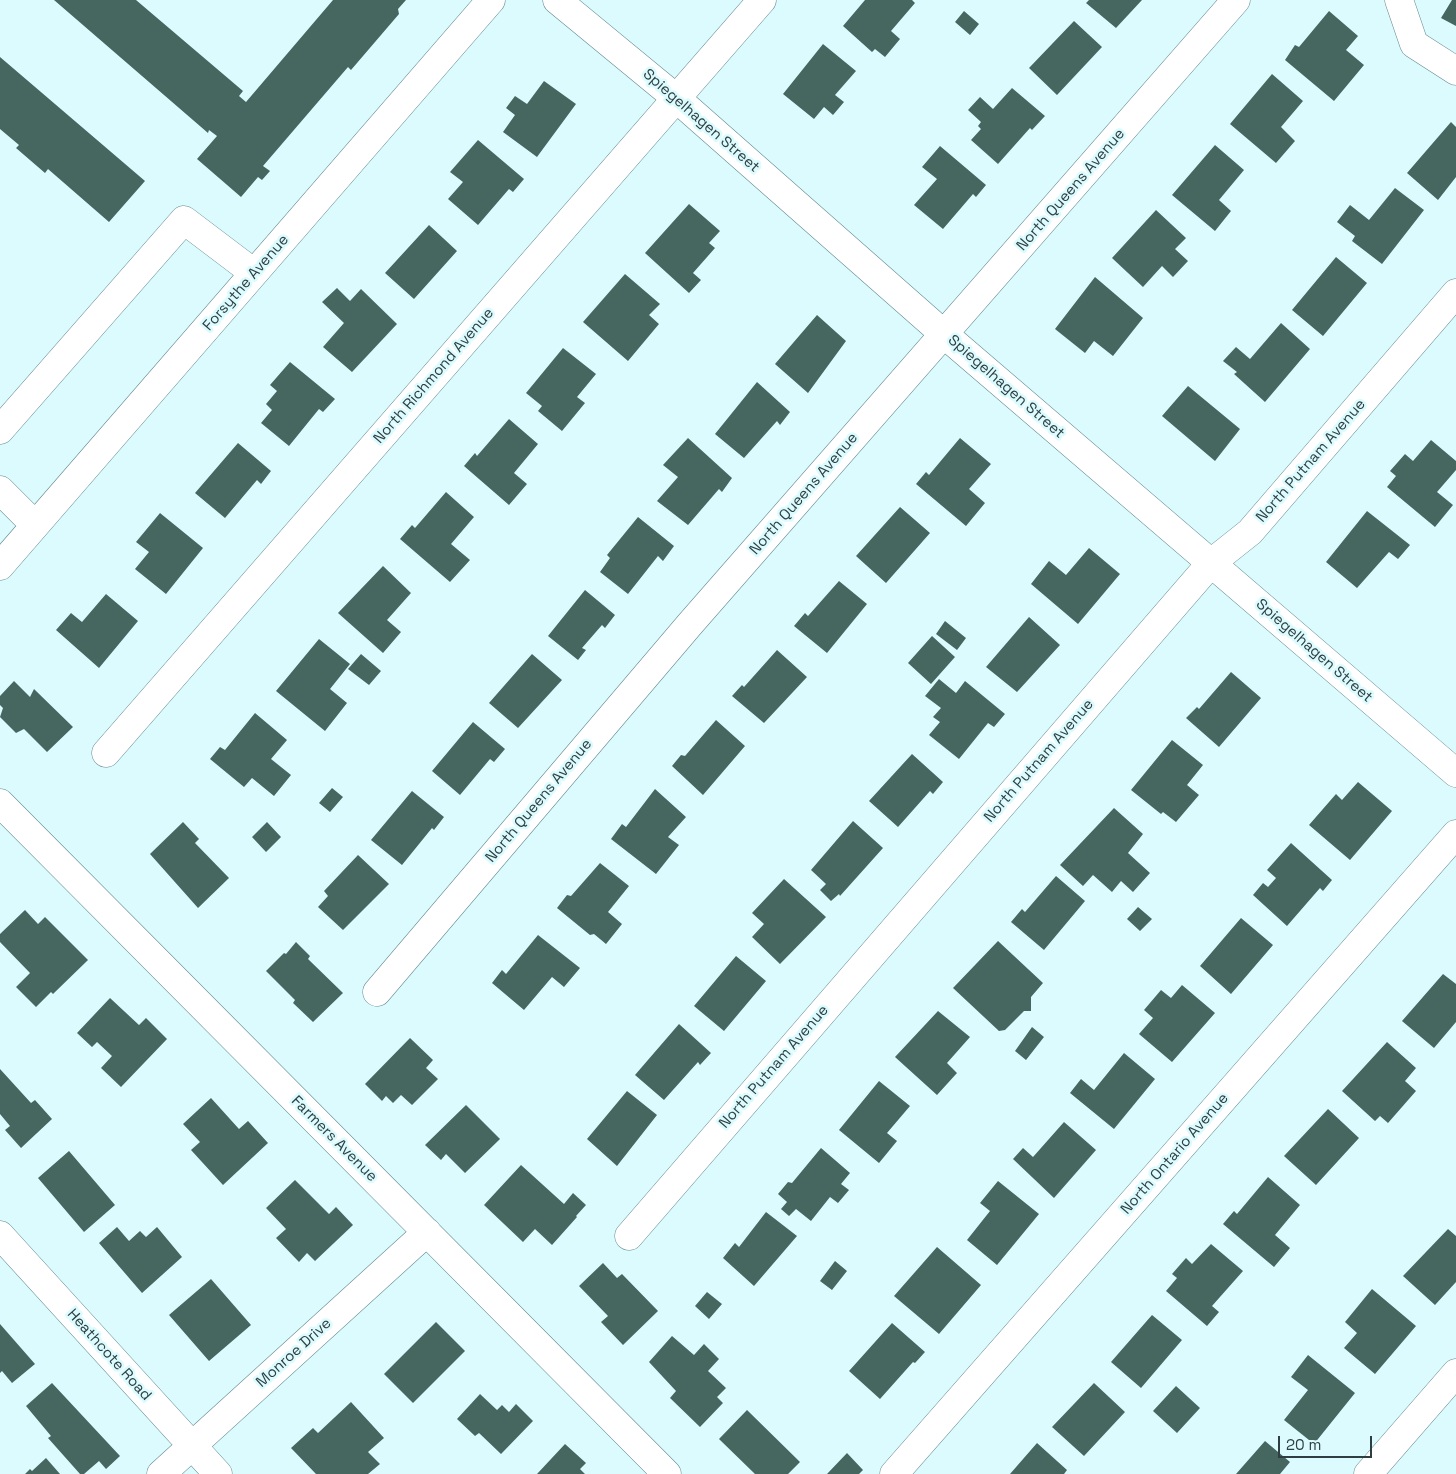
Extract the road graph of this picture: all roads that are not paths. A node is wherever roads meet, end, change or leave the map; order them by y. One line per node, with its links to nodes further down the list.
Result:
1 (491, 0): 8 (street, Forsythe Avenue)
2 (558, 0): 7 (street, Spiegelhagen Street)
3 (762, 0): 7 (street, North Richmond Avenue)
4 (1236, 0): 10 (street, North Queens Avenue)
5 (1399, 0): 6 (street)
6 (1456, 71)
7 (676, 98): 10 (street, Spiegelhagen Street); 16 (street, North Richmond Avenue)
8 (254, 273): 11 (street); 13 (street, Forsythe Avenue)
9 (1456, 293): 14 (street, North Putnam Avenue)
10 (945, 335): 14 (street, Spiegelhagen Street); 20 (street, North Queens Avenue)
11 (0, 430)
12 (0, 490): 13 (street)
13 (35, 525): 15 (street, Forsythe Avenue)
14 (1211, 563): 17 (street, Spiegelhagen Street); 23 (street, North Putnam Avenue)
15 (0, 566)
16 (106, 753)
17 (1456, 773)
18 (0, 803): 21 (street, Farmers Avenue)
19 (1456, 834): 29 (street, North Ontario Avenue)
20 (376, 992)
21 (427, 1232): 25 (street, Monroe Drive); 28 (street, Farmers Avenue)
22 (0, 1235): 25 (street, Heathcote Road)
23 (629, 1236)
24 (1456, 1373): 30 (street)
25 (192, 1446): 26 (street, Monroe Drive); 27 (street, Heathcote Road)
26 (161, 1474)
27 (218, 1474)
28 (667, 1474)
29 (894, 1474)
30 (1368, 1474)

